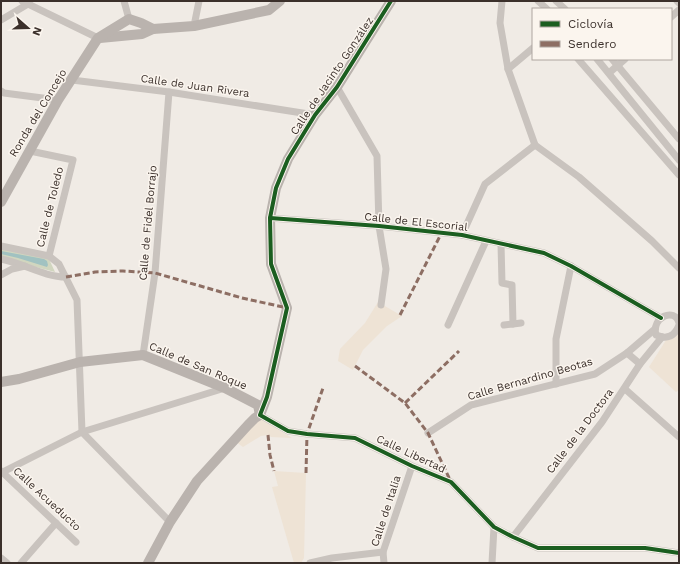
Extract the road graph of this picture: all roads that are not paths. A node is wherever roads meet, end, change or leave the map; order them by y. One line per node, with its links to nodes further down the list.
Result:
1 (124, 1): 11 (street)
2 (199, 1): 13 (street)
3 (280, 1): 13 (street)
4 (391, 1): 25 (street, Calle de Jacinto González)
5 (502, 1): 22 (street)
6 (538, 1): 9 (street)
7 (556, 1): 10 (street)
8 (27, 2): 12 (street); 15 (street)
9 (546, 8)
10 (564, 8)
11 (129, 19): 14 (street); 15 (street)
12 (1, 20)
13 (194, 26): 14 (street)
14 (153, 29): 15 (street)
15 (98, 38): 24 (street, Ronda del Concejo)
16 (532, 49): 22 (street)
17 (579, 60): 29 (street)
18 (598, 60): 23 (street)
19 (613, 60): 21 (street)
20 (624, 60): 21 (street)
21 (617, 66): 23 (street); 34 (street)
22 (508, 69): 35 (street)
23 (609, 73): 26 (street)
24 (72, 80): 27 (street, Calle de Juan Rivera); 30 (street, Ronda del Concejo)
25 (337, 87): 32 (street, Calle de Jacinto González); 43 (street)
26 (621, 88): 29 (street); 31 (street)
27 (169, 92): 32 (street, Calle de Juan Rivera); 66 (street, Calle de Fidel Borrajo)
28 (2, 94): 30 (street)
29 (611, 96): 33 (street)
30 (58, 100): 37 (street, Ronda del Concejo)
31 (641, 113): 33 (street); 36 (street)
32 (315, 116): 42 (street, Calle de Jacinto González)
33 (632, 120): 38 (street)
34 (679, 139)
35 (535, 145): 44 (street); 52 (street)
36 (670, 148): 38 (street); 39 (street)
37 (30, 151): 41 (street, Ronda del Concejo); 48 (street, Calle de Toledo)
38 (662, 154): 40 (street)
39 (679, 160)
40 (679, 175)
41 (1, 202)
42 (270, 218): 43 (street, Calle de El Escorial); 73 (street, Calle de Jacinto González)
43 (379, 226): 44 (street, Calle de El Escorial); 55 (street)
44 (462, 235): 45 (street, Calle de El Escorial)
45 (486, 240): 46 (street, Calle de El Escorial); 61 (street)
46 (501, 244): 51 (street, Calle de El Escorial); 59 (street)
47 (1, 246): 48 (street)
48 (49, 256): 54 (street)
49 (1, 259): 50 (street)
50 (25, 266): 53 (street); 54 (street)
51 (571, 266): 57 (street, Calle de El Escorial); 70 (street)
52 (679, 268)
53 (1, 276)
54 (66, 277): 67 (street)
55 (382, 305)
56 (676, 314): 57 (street); 60 (street)
57 (661, 318): 63 (street)
58 (522, 323): 59 (street)
59 (513, 324): 62 (street)
60 (679, 324): 64 (street)
61 (448, 325)
62 (504, 325)
63 (654, 329): 64 (street); 65 (street, Calle Bernardino Beotas)
64 (662, 337): 68 (street, Calle de la Doctora)
65 (627, 353): 68 (street); 70 (street, Calle Bernardino Beotas)
66 (144, 355): 67 (street, Calle de San Roque); 71 (street, Calle de San Roque)
67 (80, 362): 69 (street, Calle de San Roque); 74 (street)
68 (640, 364): 72 (street, Calle de la Doctora)
69 (1, 382)
70 (556, 384): 75 (street, Calle Bernardino Beotas)
71 (225, 388): 73 (street, Calle de San Roque); 74 (street)
72 (625, 389): 76 (street); 82 (street, Calle de la Doctora)
73 (260, 416): 77 (street, Calle Libertad); 79 (street)
74 (82, 432): 78 (street); 79 (street)
75 (428, 433)
76 (679, 437)
77 (412, 466): 81 (street, Calle Libertad); 84 (street, Calle de Italia)
78 (1, 472): 80 (street, Calle Acueducto)
79 (170, 522): 89 (street)
80 (56, 523): 83 (street, Calle Acueducto); 88 (street)
81 (494, 527): 82 (street, Calle Libertad); 92 (street)
82 (513, 537): 85 (street, Calle Libertad)
83 (76, 542)
84 (383, 552): 90 (street); 91 (street, Calle de Italia)
85 (679, 553)
86 (1, 558): 87 (street)
87 (7, 563)
88 (21, 563)
89 (148, 563)
90 (310, 563)
91 (384, 563)
92 (492, 563)

